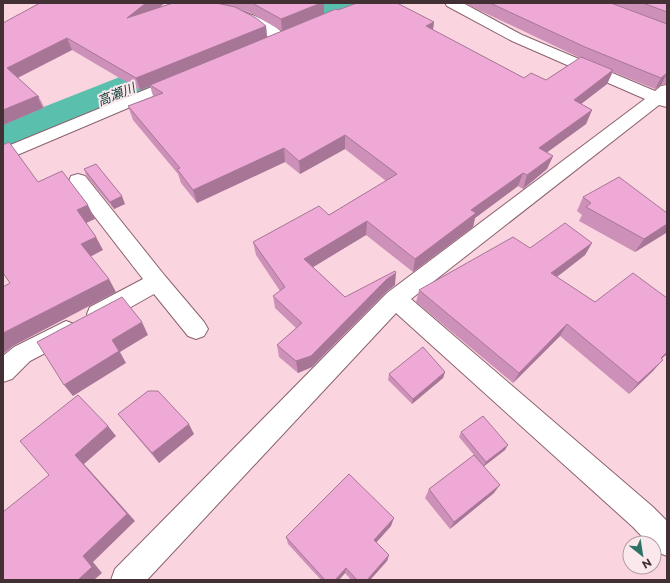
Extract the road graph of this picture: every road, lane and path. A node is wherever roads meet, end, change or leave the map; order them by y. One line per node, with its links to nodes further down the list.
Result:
1 (194, 3): 3 (street)
2 (452, 3): 5 (street)
3 (280, 38)
4 (192, 75): 6 (street)
5 (663, 97): 9 (street)
6 (3, 155)
7 (78, 181): 8 (street)
8 (157, 282): 10 (street); 11 (street)
9 (395, 299): 12 (street); 13 (street)
10 (196, 329)
11 (3, 371)
12 (667, 542)
13 (134, 577)

